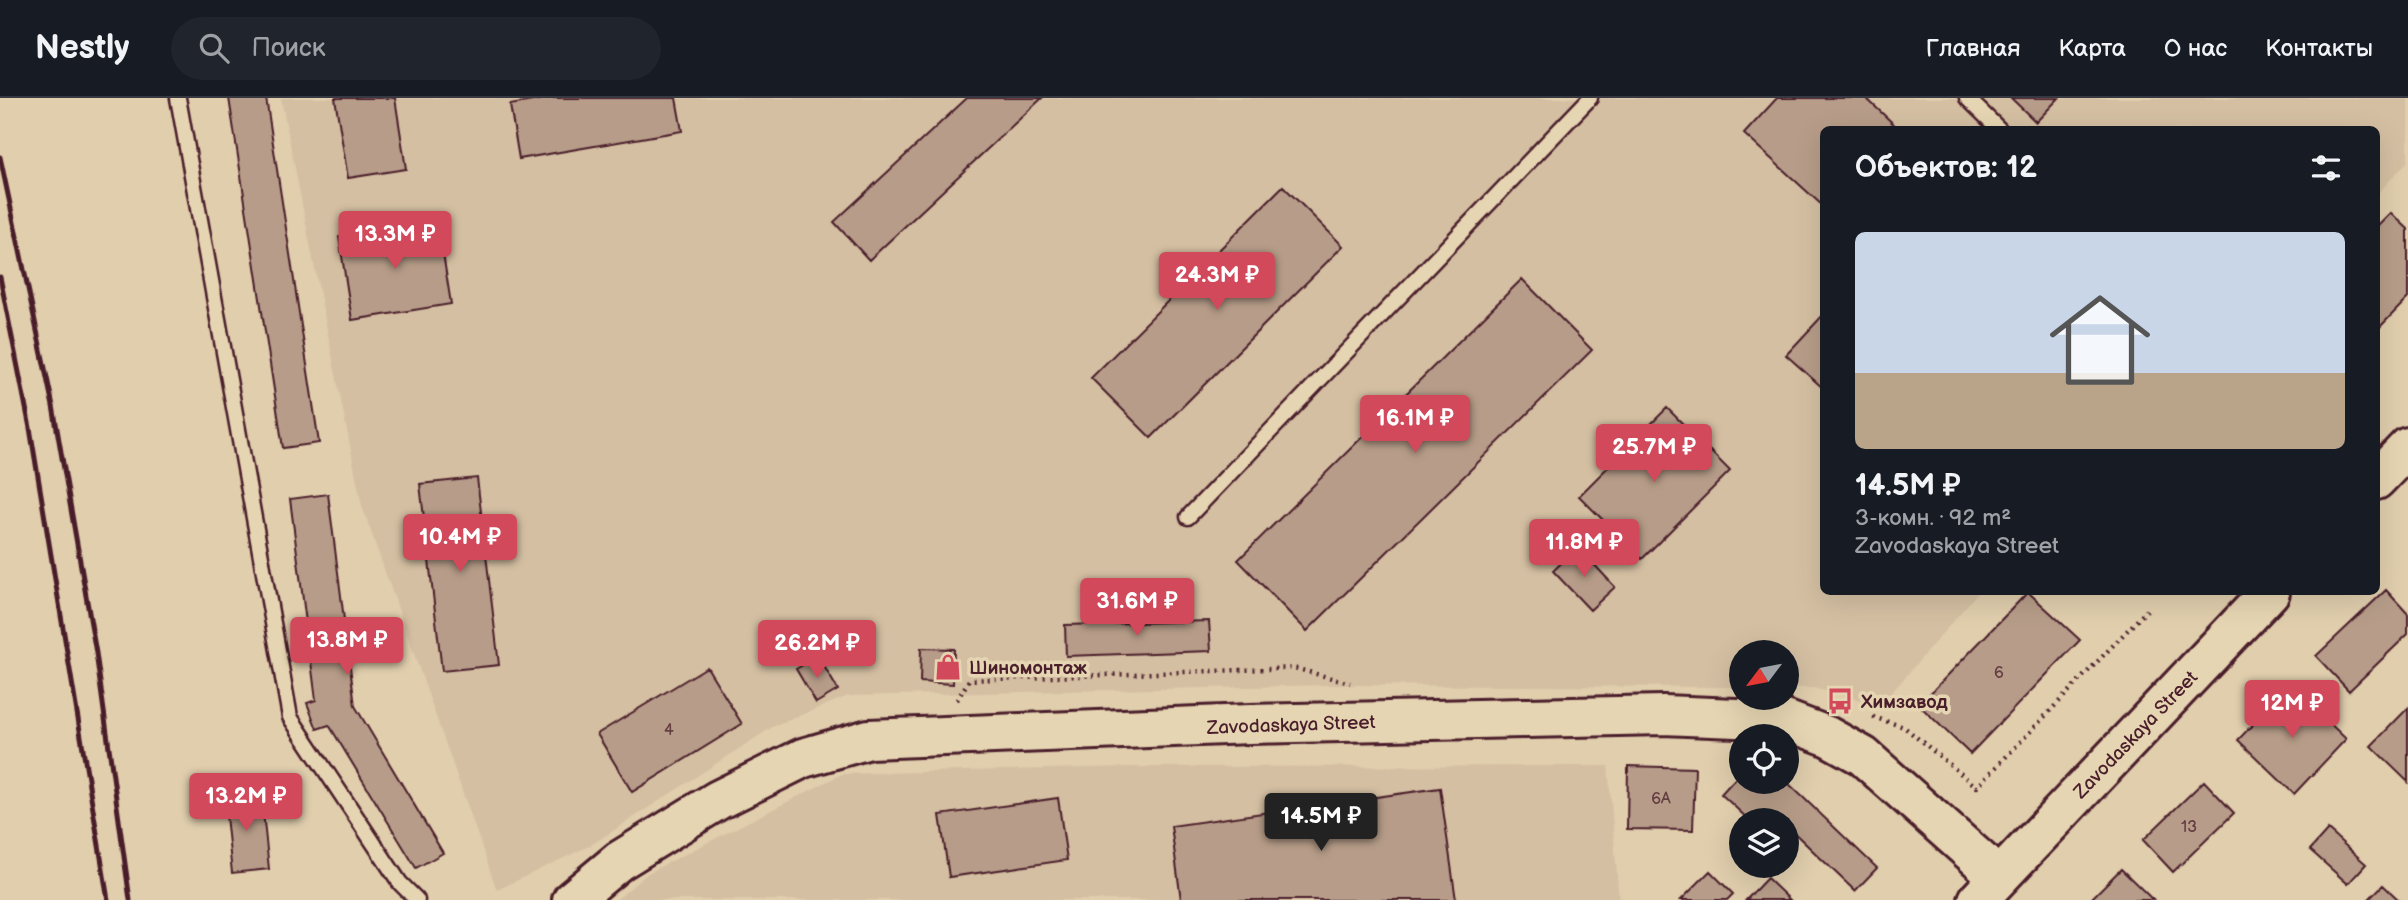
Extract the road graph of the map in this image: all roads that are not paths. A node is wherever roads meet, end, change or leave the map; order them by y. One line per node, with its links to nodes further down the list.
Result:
1 (178, 98): 10 (lane)
2 (1590, 98): 7 (lane)
3 (1967, 98): 4 (lane)
4 (1996, 126)
5 (2408, 447): 6 (main road)
6 (2380, 476)
7 (1188, 517)
8 (2267, 595): 9 (main road, Zavodaskaya Street)
9 (1989, 888): 11 (main road, Zavodaskaya Street)
10 (417, 900)
11 (572, 900)

